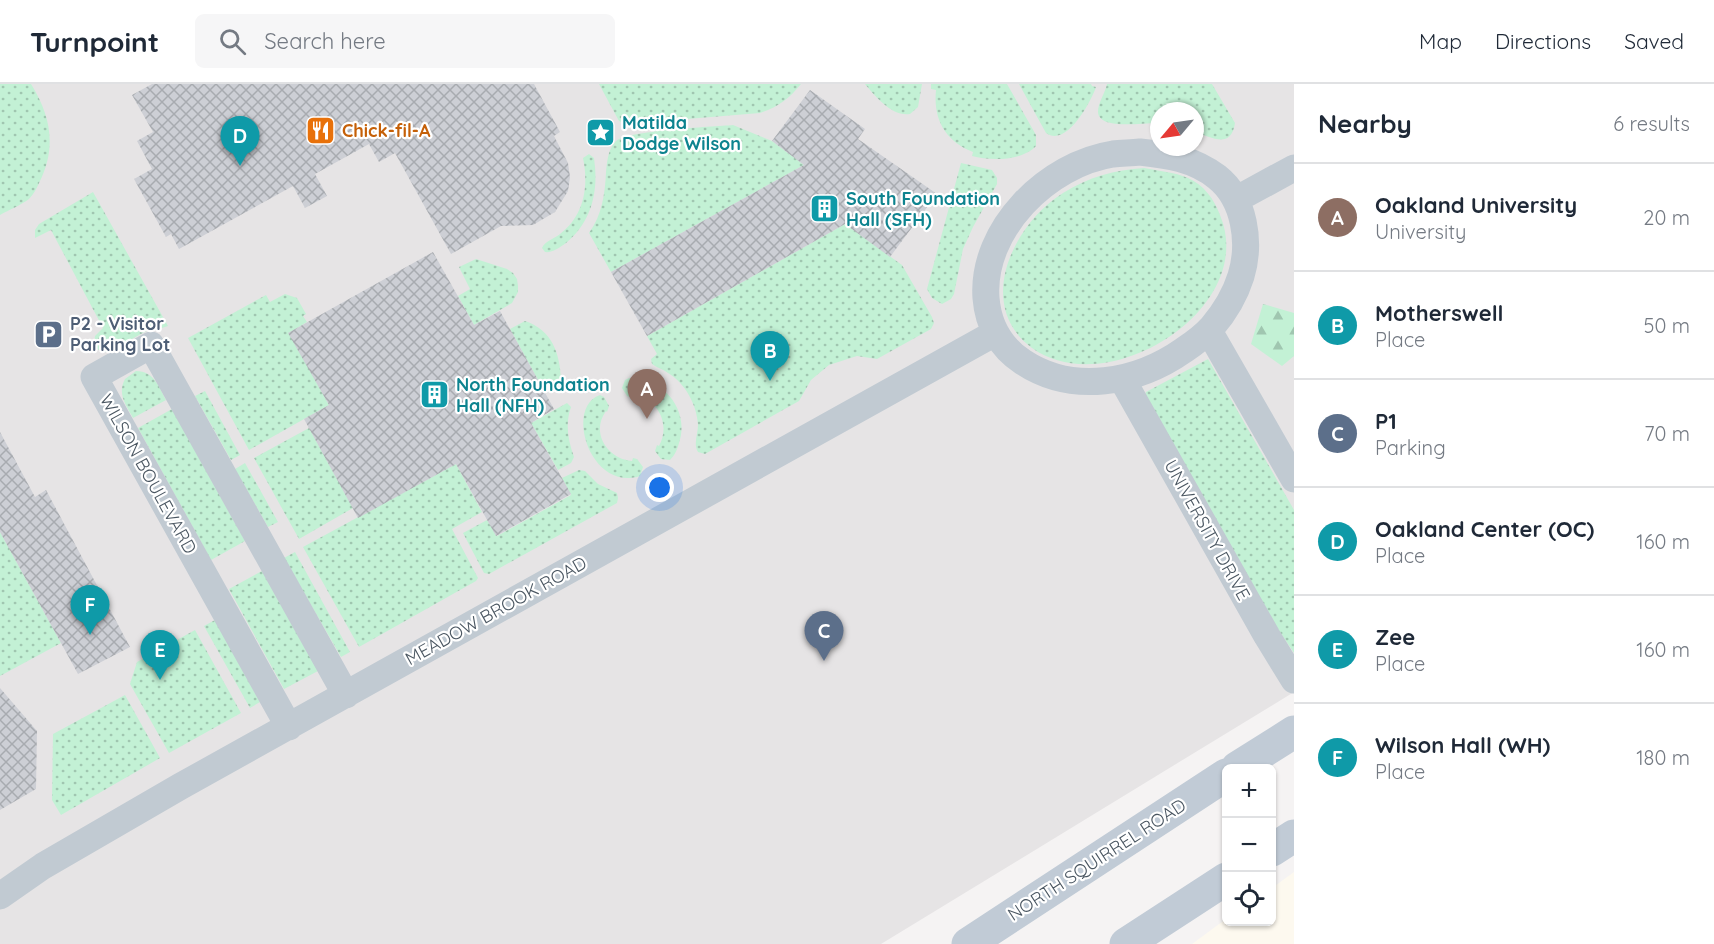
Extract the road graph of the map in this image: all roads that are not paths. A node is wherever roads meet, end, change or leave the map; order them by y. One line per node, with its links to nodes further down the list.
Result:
1 (1294, 168): 2 (street)
2 (1237, 199): 3 (street); 4 (street)
3 (1209, 331): 5 (street); 6 (street)
4 (995, 333): 5 (street); 8 (street, MEADOW BROOK ROAD)
5 (1122, 379): 7 (street, UNIVERSITY DRIVE)
6 (1294, 478)
7 (1294, 680)
8 (346, 695): 9 (street, MEADOW BROOK ROAD); 9 (street, WILSON BOULEVARD)
9 (289, 727): 16 (street, MEADOW BROOK ROAD)
10 (1294, 732): 11 (main road)
11 (1243, 764)
12 (1222, 778): 17 (main road, NORTH SQUIRREL ROAD)
13 (1294, 836): 14 (main road)
14 (1276, 847)
15 (1222, 882): 18 (main road)
16 (0, 896)
17 (968, 944)
18 (1126, 944)

